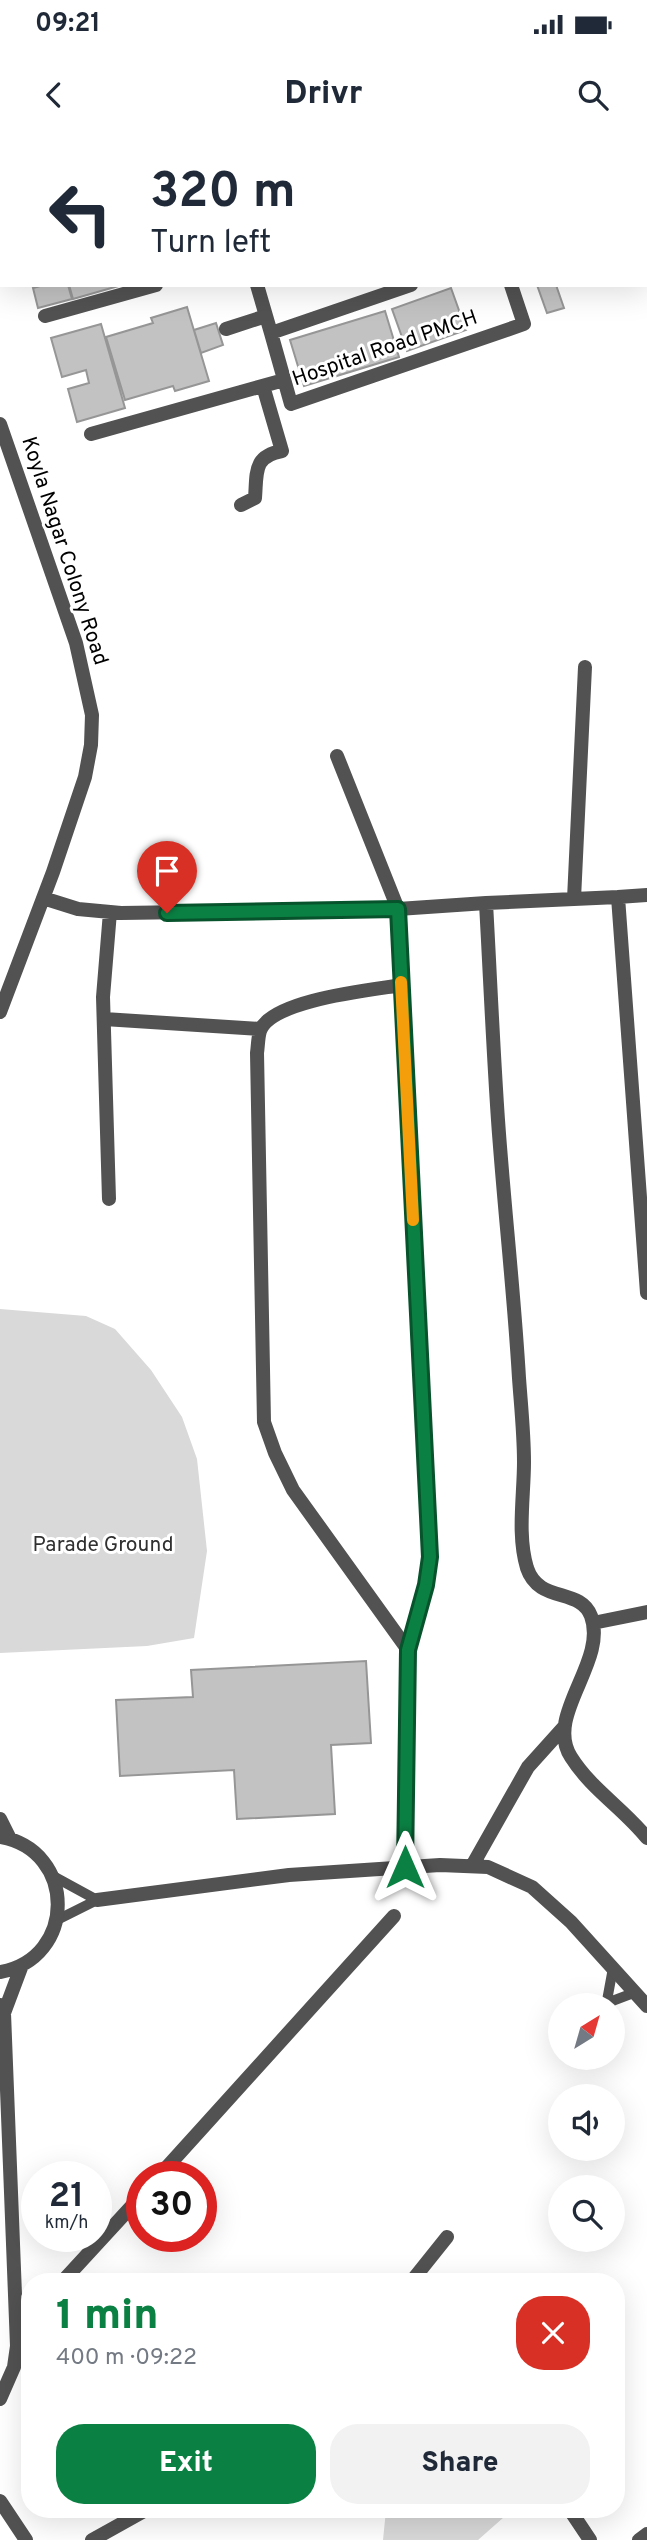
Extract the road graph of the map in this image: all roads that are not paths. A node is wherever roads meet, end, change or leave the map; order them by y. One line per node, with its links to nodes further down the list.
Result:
1 (149, 287): 5 (street)
2 (258, 287): 6 (street, Hospital Road PMCH)
3 (405, 287): 8 (street)
4 (512, 287): 9 (street, Hospital Road PMCH)
5 (45, 316)
6 (266, 316): 7 (street); 8 (street, Hospital Road PMCH)
7 (226, 329)
8 (271, 333): 9 (street, Hospital Road PMCH)
9 (284, 380): 10 (street)
10 (263, 386): 12 (street); 13 (street)
11 (0, 424): 18 (street, Koyla Nagar Colony Road)
12 (91, 434)
13 (241, 505)
14 (585, 667): 19 (street)
15 (337, 756): 21 (street)
16 (647, 895): 17 (street)
17 (618, 897): 19 (street); 28 (street)
18 (43, 898): 22 (street); 24 (street, Koyla Nagar Colony Road)
19 (574, 898): 20 (street)
20 (486, 903): 21 (street); 30 (street)
21 (398, 909): 22 (street); 23 (street)
22 (110, 912): 25 (street)
23 (401, 985): 26 (street); 31 (street)
24 (0, 1012)
25 (104, 1019): 26 (street); 27 (street)
26 (260, 1029): 31 (street)
27 (109, 1199)
28 (647, 1293)
29 (647, 1612): 30 (street)
30 (593, 1623): 32 (street)
31 (408, 1650): 37 (street)
32 (564, 1727): 35 (street); 36 (street)
33 (0, 1819): 34 (street)
34 (5, 1838): 38 (street)
35 (647, 1838)
36 (472, 1866): 37 (street); 43 (street)
37 (405, 1867): 39 (street)
38 (52, 1877): 39 (lane); 41 (street)
39 (97, 1900): 41 (lane)
40 (394, 1916): 50 (street)
41 (57, 1920): 42 (street)
42 (22, 1965): 44 (street); 49 (street)
43 (613, 1968): 45 (street); 46 (lane)
44 (0, 1972)
45 (636, 1992): 47 (lane); 48 (street)
46 (608, 1993)
47 (625, 1996)
48 (647, 2006)
49 (2, 2009): 56 (street)
50 (172, 2161)
51 (126, 2212): 53 (street)
52 (447, 2237): 54 (street)
53 (70, 2273)
54 (418, 2273)
55 (21, 2328): 56 (street)
56 (16, 2333): 57 (street)
57 (0, 2399)
58 (0, 2501): 62 (street)
59 (132, 2518): 63 (street)
60 (575, 2518): 64 (street)
61 (647, 2534): 65 (street)
62 (26, 2540)
63 (92, 2540)
64 (590, 2540)
65 (639, 2540)

